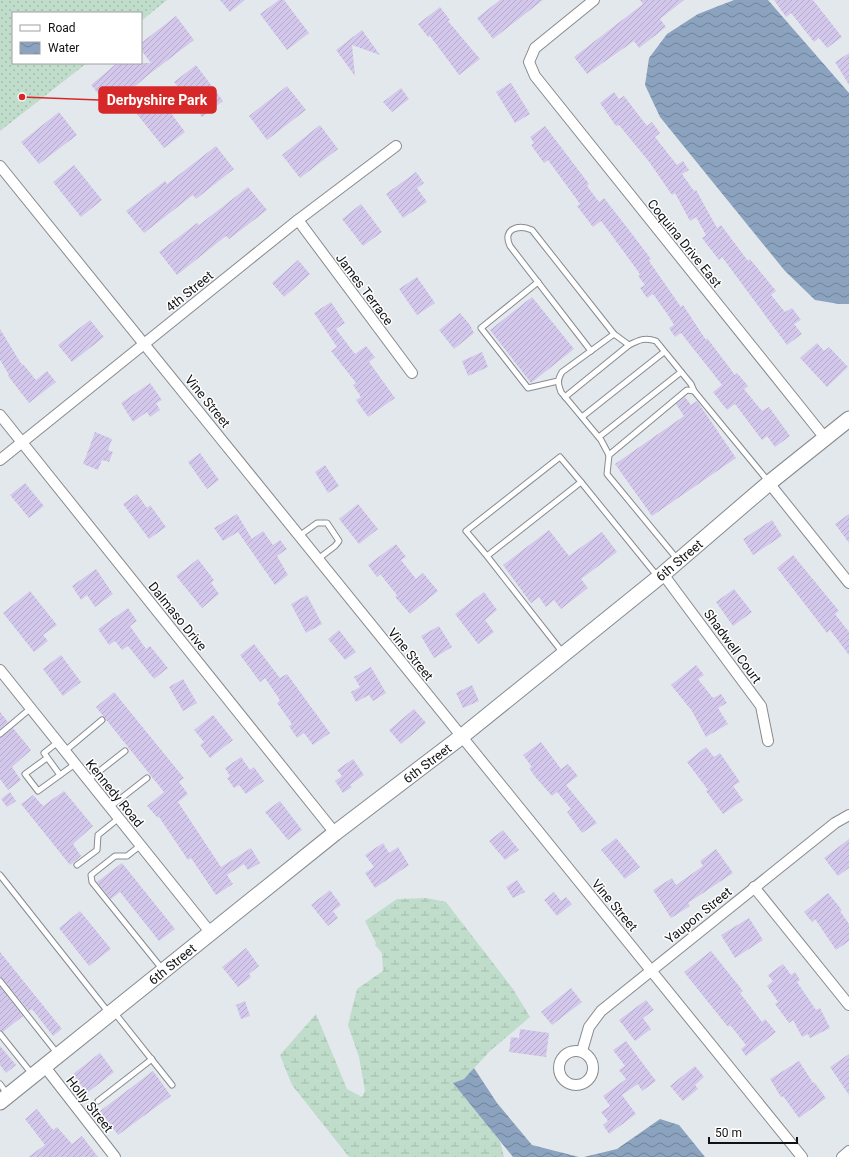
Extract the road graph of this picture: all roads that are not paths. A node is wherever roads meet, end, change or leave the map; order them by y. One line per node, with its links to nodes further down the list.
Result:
1 (594, 0): 20 (street, Coquina Drive East)
2 (396, 146): 4 (street, 4th Street)
3 (0, 166): 7 (street, Vine Street)
4 (298, 220): 7 (street, 4th Street); 12 (street, James Terrace)
5 (538, 282): 6 (lane); 9 (lane); 13 (lane)
6 (614, 334): 8 (lane); 9 (lane)
7 (144, 343): 21 (street, 4th Street); 26 (street, Vine Street)
8 (629, 345): 10 (lane); 15 (lane)
9 (591, 351): 13 (lane)
10 (664, 352): 11 (lane); 17 (lane)
11 (681, 372): 14 (lane); 19 (lane)
12 (412, 373)
13 (558, 381): 15 (lane)
14 (694, 391): 22 (lane); 25 (lane)
15 (565, 397): 17 (lane)
16 (0, 415): 21 (street, Dalmaso Drive)
17 (582, 417): 19 (lane)
18 (849, 419): 20 (street, 6th Street)
19 (599, 437): 22 (lane)
20 (825, 438): 25 (street, 6th Street)
21 (22, 442): 23 (street, 4th Street); 50 (street, Dalmaso Drive)
22 (609, 455): 29 (lane)
23 (0, 460)
24 (582, 482): 27 (lane); 27 (lane); 30 (lane)
25 (769, 483): 29 (street, 6th Street); 31 (street)
26 (299, 536): 28 (street, Vine Street); 28 (lane)
27 (487, 556): 32 (lane)
28 (318, 559): 37 (street, Vine Street)
29 (678, 561): 30 (street, 6th Street)
30 (661, 576): 32 (street, 6th Street); 38 (street, Shadwell Court)
31 (849, 583)
32 (564, 654): 37 (street, 6th Street)
33 (0, 670): 34 (street, Kennedy Road)
34 (30, 708): 36 (lane); 39 (street, Kennedy Road)
35 (102, 720): 40 (lane)
36 (0, 734)
37 (461, 737): 50 (street, 6th Street); 56 (street, Vine Street)
38 (768, 741)
39 (58, 742): 40 (street, Kennedy Road); 42 (lane)
40 (65, 751): 43 (street, Kennedy Road)
41 (125, 751): 46 (lane)
42 (47, 758): 44 (lane); 44 (lane)
43 (75, 764): 44 (lane); 46 (street, Kennedy Road)
44 (60, 775)
45 (147, 778): 47 (lane)
46 (88, 780): 47 (street, Kennedy Road)
47 (110, 807): 49 (street, Kennedy Road)
48 (849, 815): 54 (street, Yaupon Street)
49 (119, 818): 51 (street, Kennedy Road); 52 (lane)
50 (335, 833): 55 (street, 6th Street)
51 (141, 845): 55 (street, Kennedy Road); 57 (lane)
52 (77, 865)
53 (0, 875): 60 (lane)
54 (754, 887): 56 (street, Yaupon Street); 59 (street)
55 (210, 932): 57 (street, 6th Street)
56 (652, 969): 62 (street, Yaupon Street); 71 (street, Vine Street)
57 (163, 971): 60 (street, 6th Street)
58 (0, 981): 63 (lane)
59 (849, 1005)
60 (112, 1013): 63 (street, 6th Street); 64 (lane)
61 (0, 1034): 65 (lane)
62 (582, 1052)
63 (59, 1056): 65 (street, 6th Street)
64 (152, 1059): 66 (lane); 68 (lane)
65 (39, 1072): 67 (street, 6th Street); 70 (street, Holly Street)
66 (172, 1085)
67 (3, 1094)
68 (98, 1101)
69 (849, 1151): 72 (street)
70 (115, 1157)
71 (802, 1157)
72 (842, 1157)

